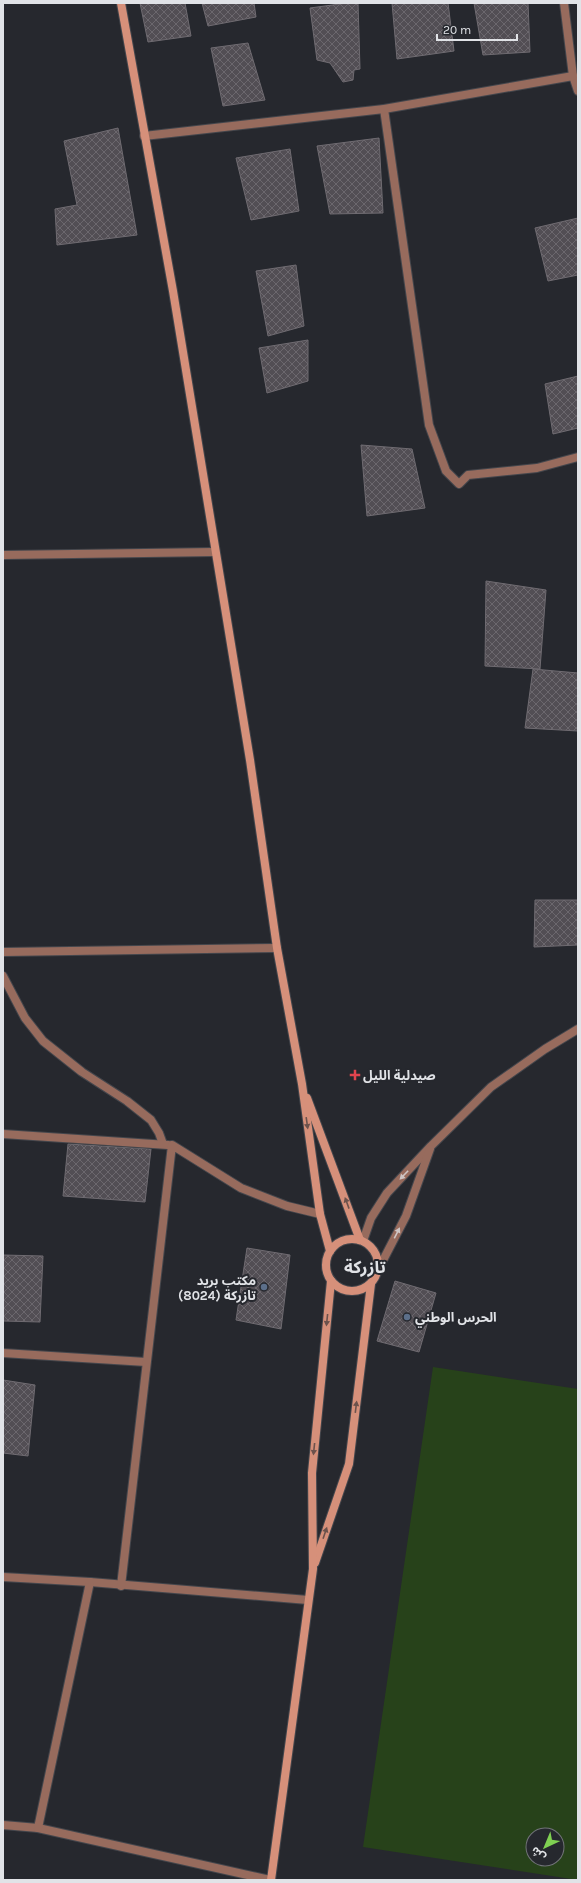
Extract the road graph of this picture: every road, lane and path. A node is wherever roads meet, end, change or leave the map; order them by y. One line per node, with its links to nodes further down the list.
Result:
1 (121, 3): 6 (street)
2 (564, 3): 3 (street)
3 (573, 76): 4 (street); 5 (street)
4 (578, 91)
5 (384, 109): 6 (street); 7 (street)
6 (144, 136): 8 (street)
7 (578, 457)
8 (215, 552): 9 (street); 10 (street)
9 (3, 555)
10 (277, 948): 11 (street); 14 (street)
11 (3, 952)
12 (3, 976): 16 (street)
13 (578, 1028): 18 (street)
14 (302, 1084): 19 (street, one-way to 19); 20 (street, one-way to 14)
15 (3, 1134): 16 (street)
16 (163, 1144): 17 (street)
17 (172, 1145): 19 (street); 26 (street)
18 (431, 1146): 20 (street, one-way to 20); 22 (street, one-way to 18)
19 (320, 1214): 21 (street)
20 (362, 1241): 21 (street); 22 (street)
21 (330, 1251): 23 (street)
22 (379, 1268): 24 (street)
23 (331, 1281): 24 (street); 27 (street, one-way to 27)
24 (371, 1284): 27 (street, one-way to 24)
25 (3, 1353): 26 (street)
26 (146, 1362): 30 (street)
27 (313, 1569): 31 (street)
28 (3, 1577): 29 (street)
29 (90, 1582): 30 (street); 33 (street)
30 (121, 1586): 31 (street)
31 (308, 1600): 34 (street)
32 (3, 1825): 33 (street)
33 (38, 1828): 34 (street)
34 (270, 1880)

